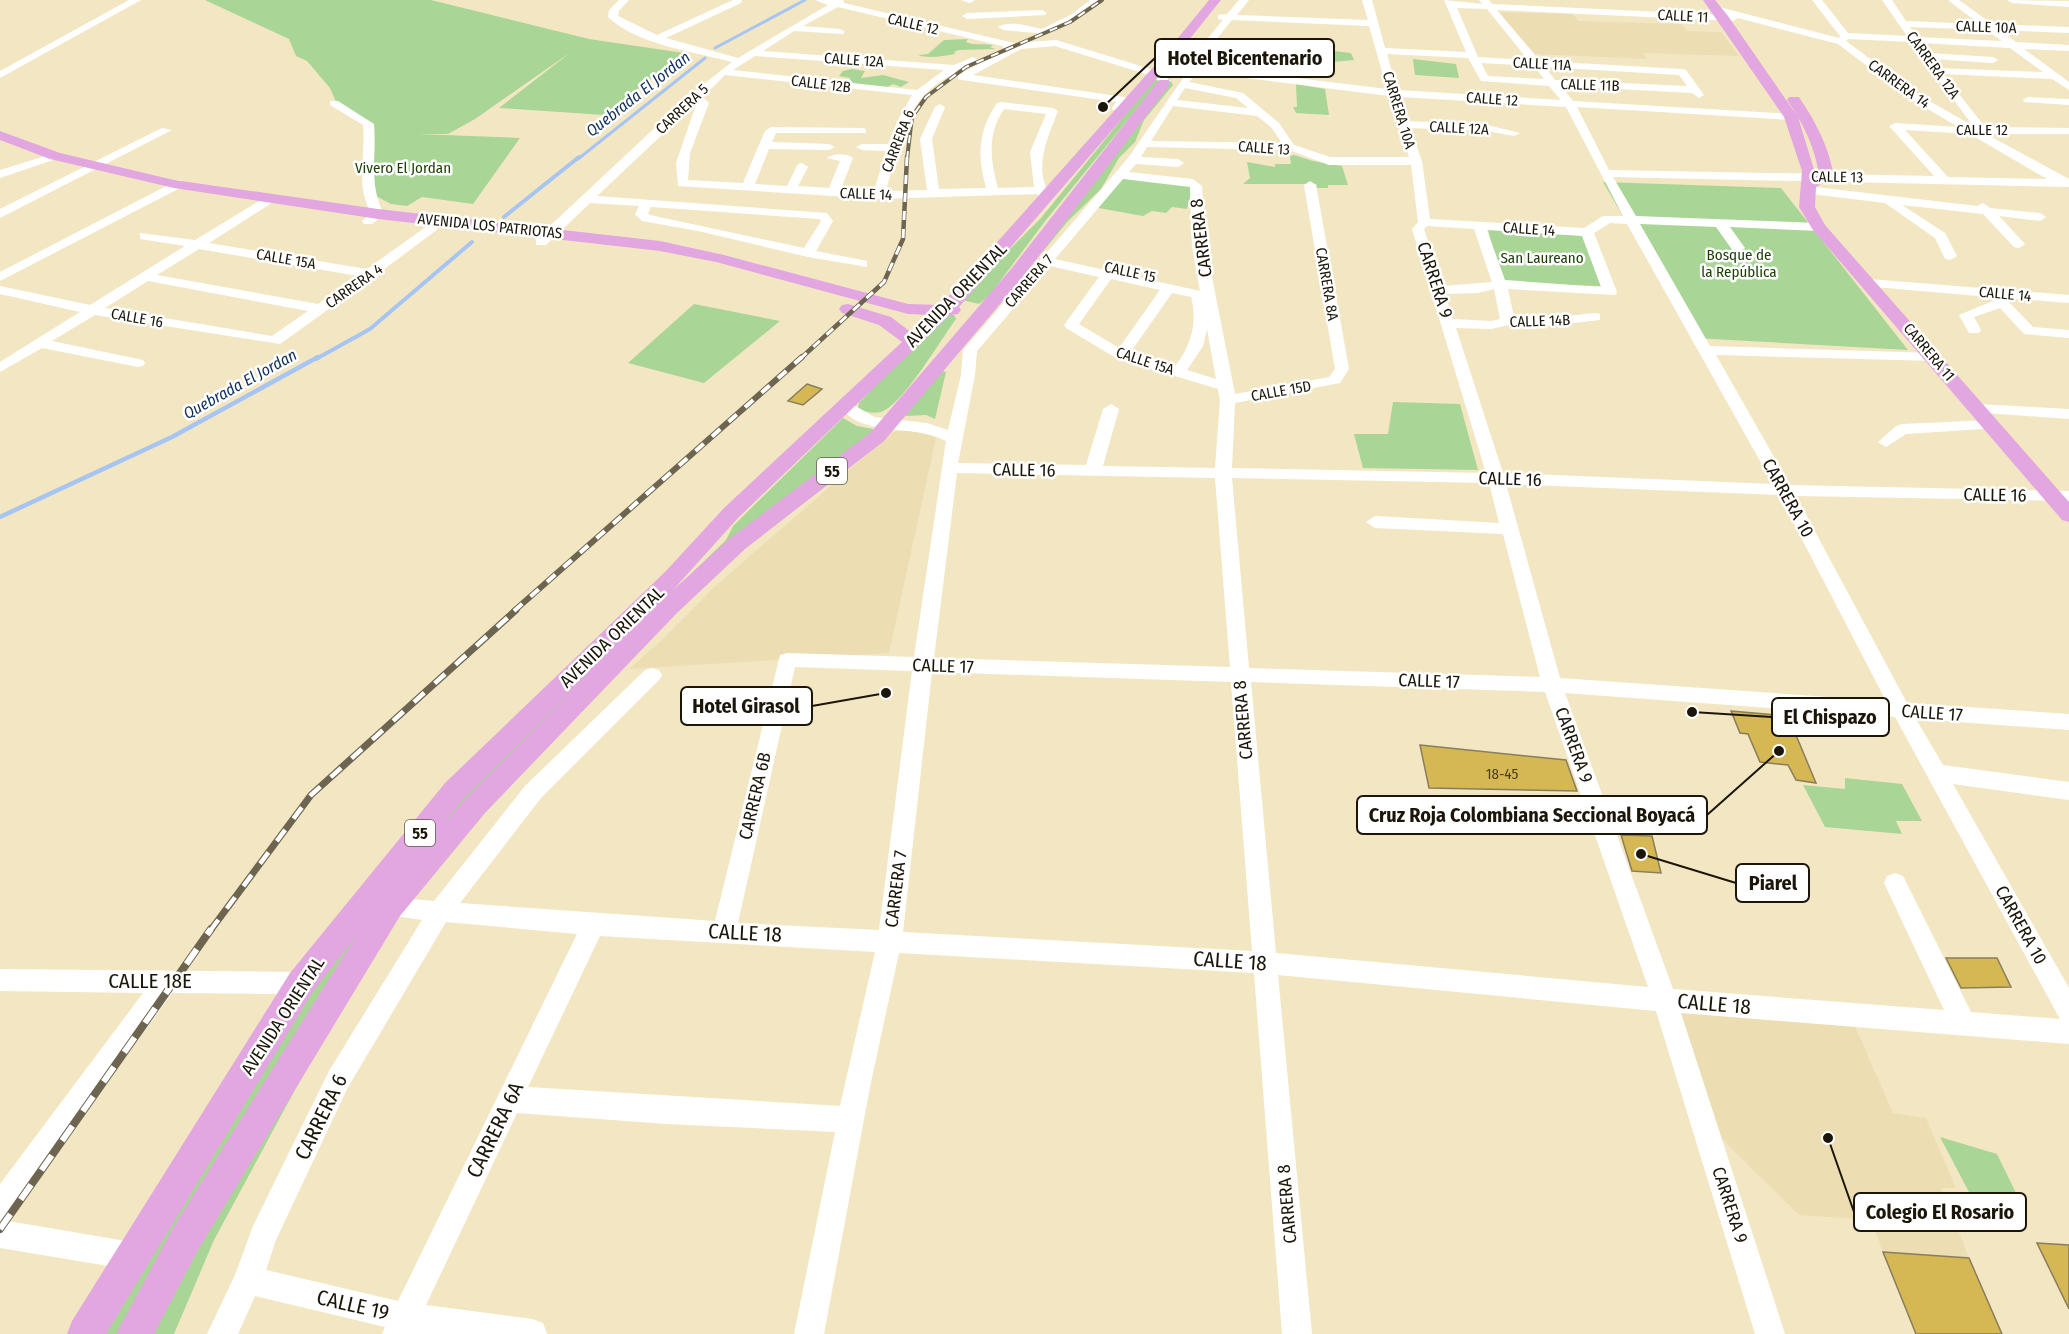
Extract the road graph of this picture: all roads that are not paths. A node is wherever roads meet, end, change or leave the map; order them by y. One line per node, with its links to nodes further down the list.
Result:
1 (136, 0): 55 (street)
2 (624, 0): 35 (street)
3 (820, 0): 18 (street, CALLE 12)
4 (1036, 0): 24 (street)
5 (1096, 0): 34 (street)
6 (1215, 0): 57 (main road, AVENIDA ORIENTAL / 55)
7 (1233, 0): 25 (main road, AVENIDA ORIENTAL / 55)
8 (1244, 0): 25 (street, AVENIDA ORIENTAL)
9 (1367, 0): 26 (street, CARRERA 10A)
10 (1595, 0): 23 (street)
11 (1709, 0): 22 (main road, CARRERA 11)
12 (1817, 0): 36 (street)
13 (1887, 0): 27 (street, CARRERA 12A)
14 (1953, 0): 28 (street)
15 (2012, 0): 17 (street)
16 (740, 1): 35 (street)
17 (2069, 1)
18 (838, 3): 30 (street, CARRERA 5); 33 (street, CALLE 12)
19 (1450, 3): 20 (street, CALLE 11); 46 (street)
20 (1487, 4): 23 (street, CALLE 11); 48 (street, CARRERA 10)
21 (967, 6): 24 (street); 33 (street)
22 (1725, 11): 23 (street, CALLE 11); 36 (street, CARRERA 14); 76 (main road, CARRERA 11); 103 (main road, CARRERA 11)
23 (1596, 12)
24 (1042, 13): 34 (street)
25 (1226, 18): 26 (street); 52 (street, AVENIDA ORIENTAL); 57 (main road, AVENIDA ORIENTAL / 55)
26 (1374, 23): 43 (street, CARRERA 10A)
27 (1904, 24): 28 (street, CALLE 10A); 37 (street, CARRERA 12A)
28 (1988, 26): 31 (street, CALLE 10A); 40 (street)
29 (1003, 27): 34 (street)
30 (792, 28): 32 (street); 44 (street, CARRERA 5)
31 (2069, 30)
32 (840, 32)
33 (947, 32): 41 (street, CALLE 12)
34 (1043, 32): 38 (street)
35 (659, 38): 47 (street)
36 (1843, 39): 37 (street); 79 (street, CARRERA 14)
37 (1914, 41): 40 (street); 45 (street, CARRERA 12A)
38 (1056, 43): 41 (street, CARRERA 6); 57 (street)
39 (1296, 43): 58 (street)
40 (2011, 45): 42 (street); 49 (street)
41 (1007, 46): 50 (street, CARRERA 6); 73 (street)
42 (2069, 48)
43 (1381, 51): 46 (street, CALLE 11A); 65 (street, CARRERA 10A)
44 (752, 53): 47 (street, CARRERA 5); 50 (street, CALLE 12A)
45 (1925, 56): 49 (street); 53 (street, CARRERA 12A)
46 (1473, 58): 48 (street, CALLE 11A); 60 (street, CALLE 11B)
47 (739, 61): 54 (street, CARRERA 5)
48 (1534, 63): 51 (street, CALLE 11A); 60 (street, CARRERA 10)
49 (2037, 63): 56 (street)
50 (956, 68): 64 (street, CARRERA 6)
51 (1602, 68): 61 (street); 63 (street, CALLE 11A)
52 (1195, 69): 58 (street, CALLE 12); 59 (street, AVENIDA ORIENTAL)
53 (1935, 71): 56 (street); 79 (street, CARRERA 12A)
54 (723, 72): 64 (street, CALLE 12B); 66 (street, CARRERA 5)
55 (0, 75)
56 (2056, 76): 62 (street)
57 (1160, 77): 73 (main road, AVENIDA ORIENTAL / 55); 159 (main road, AVENIDA ORIENTAL / 55)
58 (1290, 81): 65 (street, CALLE 12)
59 (1182, 84): 69 (street, AVENIDA ORIENTAL); 75 (street)
60 (1553, 84): 61 (street, CALLE 11B); 71 (street, CARRERA 10)
61 (1612, 86): 63 (street, CALLE 11B)
62 (2069, 87)
63 (1695, 90): 74 (street)
64 (919, 93): 89 (street, CARRERA 6)
65 (1393, 93): 71 (street, CALLE 12); 77 (street, CARRERA 10A)
66 (695, 96): 107 (street, CALLE 14); 116 (street, CARRERA 5)
67 (2028, 100): 68 (street)
68 (2069, 102)
69 (1171, 103): 75 (street); 83 (street, AVENIDA ORIENTAL)
70 (334, 104): 123 (street)
71 (1570, 104): 74 (street, CALLE 12); 97 (street, CARRERA 10)
72 (940, 107): 114 (street)
73 (1122, 109): 112 (main road, AVENIDA ORIENTAL / 55)
74 (1710, 112): 76 (street, CALLE 12)
75 (1262, 113): 87 (street)
76 (1791, 117): 103 (main road, CARRERA 11)
77 (1404, 124): 85 (street, CALLE 12A); 92 (street, CARRERA 10A)
78 (166, 130): 95 (street)
79 (1975, 130): 81 (street, CALLE 12); 101 (street, CALLE 12); 105 (street, CARRERA 14)
80 (862, 131): 84 (street)
81 (2069, 131)
82 (0, 135): 90 (main road, AVENIDA LOS PATRIOTAS)
83 (1146, 144): 87 (street, CALLE 13); 91 (street, CARRERA 7)
84 (765, 146): 107 (street); 110 (street)
85 (1507, 146)
86 (862, 147): 89 (street)
87 (1290, 147): 92 (street, CALLE 13)
88 (0, 148): 93 (main road, AVENIDA LOS PATRIOTAS)
89 (893, 148): 113 (street, CARRERA 6)
90 (55, 156): 93 (street); 95 (main road, AVENIDA LOS PATRIOTAS)
91 (1133, 160): 94 (street); 100 (street, CARRERA 7)
92 (1416, 161): 125 (street, CARRERA 10A)
93 (37, 162): 98 (street); 99 (main road, AVENIDA LOS PATRIOTAS)
94 (1178, 163)
95 (96, 167): 99 (street); 104 (main road, AVENIDA LOS PATRIOTAS)
96 (802, 167): 108 (street)
97 (1605, 173): 103 (street, CALLE 13); 124 (street, CARRERA 10)
98 (0, 174)
99 (80, 174): 111 (main road, AVENIDA LOS PATRIOTAS); 121 (street)
100 (1120, 175): 139 (street, CARRERA 7); 150 (street, CARRERA 8)
101 (1944, 180): 102 (street, CALLE 13); 103 (street, CALLE 13)
102 (1958, 180): 105 (street, CALLE 13); 120 (street)
103 (1813, 182): 117 (street); 129 (main road, CARRERA 11)
104 (178, 184): 111 (street); 115 (main road, AVENIDA LOS PATRIOTAS)
105 (2067, 184)
106 (1310, 185): 172 (street, CARRERA 8A)
107 (747, 188): 108 (street, CALLE 14)
108 (790, 191): 110 (street, CALLE 14)
109 (993, 192): 112 (street, CALLE 14); 112 (street); 114 (street, CALLE 14)
110 (833, 193): 113 (street, CALLE 14)
111 (161, 194): 119 (main road, AVENIDA LOS PATRIOTAS); 143 (street)
112 (1043, 194): 155 (main road, AVENIDA ORIENTAL / 55)
113 (879, 195): 114 (street, CALLE 14)
114 (934, 195)
115 (271, 198): 119 (street); 123 (main road, AVENIDA LOS PATRIOTAS)
116 (587, 199): 118 (street); 133 (street, CARRERA 5)
117 (1889, 201): 120 (street); 138 (street)
118 (647, 203): 137 (street); 137 (street)
119 (256, 207): 123 (main road, AVENIDA LOS PATRIOTAS); 134 (street)
120 (1986, 211): 122 (street); 135 (street)
121 (0, 214)
122 (2040, 217)
123 (373, 218): 128 (main road, AVENIDA LOS PATRIOTAS); 130 (main road, AVENIDA LOS PATRIOTAS)
124 (1630, 219): 126 (street); 131 (street); 165 (street, CARRERA 10)
125 (1424, 222): 127 (street, CALLE 14); 149 (street, CARRERA 9)
126 (1720, 223): 129 (street); 136 (street)
127 (1479, 225): 131 (street, CALLE 14); 146 (street)
128 (455, 227): 130 (main road, AVENIDA LOS PATRIOTAS); 133 (main road, AVENIDA LOS PATRIOTAS)
129 (1819, 227): 145 (main road, CARRERA 11)
130 (432, 229): 142 (street, CARRERA 4)
131 (1587, 232): 146 (street)
132 (145, 236): 134 (street, CALLE 15A)
133 (545, 237): 155 (main road, AVENIDA LOS PATRIOTAS); 162 (main road, AVENIDA LOS PATRIOTAS)
134 (199, 244): 142 (street, CALLE 15A); 144 (street)
135 (2019, 244)
136 (1738, 248)
137 (808, 254): 140 (street)
138 (1950, 256)
139 (1049, 258): 141 (street, CALLE 15); 150 (street, CALLE 15); 159 (street, CARRERA 7)
140 (862, 264)
141 (1108, 273): 147 (street, CALLE 15); 166 (street, CALLE 15A)
142 (373, 274): 153 (street, CARRERA 4)
143 (0, 277)
144 (146, 277): 153 (street); 154 (street)
145 (1869, 283): 151 (street, CALLE 14); 168 (main road, CARRERA 11)
146 (1500, 284): 149 (street); 157 (street)
147 (1169, 287): 150 (street, CALLE 15); 166 (street)
148 (0, 290): 154 (street, CALLE 16)
149 (1439, 290): 158 (street, CARRERA 9)
150 (1202, 292): 167 (street); 173 (street, CARRERA 8)
151 (1998, 298): 152 (street, CALLE 14); 160 (street); 161 (street)
152 (2069, 299)
153 (322, 309): 163 (street, CARRERA 4)
154 (92, 310): 163 (street, CALLE 16); 164 (street)
155 (944, 311): 159 (main road, AVENIDA LOS PATRIOTAS); 162 (main road, AVENIDA ORIENTAL / 55)
156 (1595, 317): 157 (street, CALLE 14B)
157 (1508, 321): 158 (street, CALLE 14B)
158 (1449, 323): 185 (street, CARRERA 9)
159 (982, 325): 178 (main road, AVENIDA ORIENTAL / 55); 180 (street, CARRERA 7)
160 (1974, 330)
161 (2069, 334)
162 (912, 341): 174 (main road, AVENIDA ORIENTAL / 55)
163 (275, 342)
164 (39, 343): 169 (street); 170 (street)
165 (1704, 350): 168 (street); 186 (street, CARRERA 10)
166 (1121, 355): 171 (street, CALLE 15A)
167 (1193, 355): 171 (street); 173 (street)
168 (1934, 357): 176 (main road, CARRERA 11)
169 (138, 363)
170 (0, 368)
171 (1178, 372): 173 (street, CALLE 15A)
172 (1335, 380): 173 (street, CALLE 15D)
173 (1221, 390): 184 (street, CARRERA 8)
174 (847, 406): 178 (street); 191 (main road, AVENIDA ORIENTAL / 55)
175 (1111, 409): 183 (street)
176 (1977, 409): 177 (street); 179 (main road, CARRERA 11)
177 (2069, 414)
178 (890, 423): 180 (street); 191 (main road, AVENIDA ORIENTAL / 55)
179 (1991, 425): 181 (street); 187 (main road, CARRERA 11)
180 (953, 439): 182 (street, CARRERA 7)
181 (1886, 442)
182 (950, 468): 183 (street, CALLE 16); 193 (street, CARRERA 7)
183 (1094, 471): 184 (street, CALLE 16)
184 (1223, 474): 185 (street, CALLE 16); 194 (street, CARRERA 8)
185 (1496, 478): 186 (street, CALLE 16); 190 (street, CARRERA 9)
186 (1785, 490): 187 (street, CALLE 16); 197 (street, CARRERA 10)
187 (2061, 496): 188 (main road, CARRERA 11)
188 (2069, 514)
189 (1376, 522): 190 (street)
190 (1508, 530): 196 (street, CARRERA 9)
191 (682, 582): 202 (main road, AVENIDA ORIENTAL / 55); 210 (main road, AVENIDA ORIENTAL / 55)
192 (788, 660): 193 (street, CALLE 17); 205 (street, CARRERA 6B)
193 (923, 665): 194 (street, CALLE 17); 206 (street, CARRERA 7)
194 (1239, 674): 196 (street, CALLE 17); 207 (street, CARRERA 8)
195 (652, 675): 203 (street)
196 (1552, 685): 197 (street, CALLE 17); 211 (street, CARRERA 9)
197 (1902, 712): 198 (street, CALLE 17); 199 (street, CARRERA 10)
198 (2069, 722)
199 (1936, 773): 200 (street); 212 (street, CARRERA 10)
200 (2069, 791)
201 (1895, 883): 213 (street)
202 (390, 907): 203 (street, CALLE 18); 223 (main road, AVENIDA ORIENTAL / 55)
203 (440, 911): 204 (street, CALLE 18); 220 (street, CARRERA 6)
204 (593, 925): 205 (street, CALLE 18); 215 (street, CARRERA 6A)
205 (724, 933): 206 (street, CALLE 18)
206 (890, 940): 207 (street, CALLE 18); 216 (street, CARRERA 7)
207 (1266, 963): 211 (street, CALLE 18); 227 (street, CARRERA 8)
208 (0, 980): 209 (street, CALLE 18E)
209 (166, 981): 210 (street, CALLE 18E); 217 (street)
210 (301, 982): 219 (main road, AVENIDA ORIENTAL / 55)
211 (1665, 1000): 213 (street, CALLE 18); 228 (street, CARRERA 9)
212 (2069, 1012)
213 (1964, 1025): 214 (street, CALLE 18)
214 (2069, 1032)
215 (510, 1099): 216 (street); 221 (street, CARRERA 6A)
216 (852, 1120): 226 (street, CARRERA 7)
217 (0, 1208)
218 (0, 1234): 219 (street)
219 (132, 1256): 222 (main road, AVENIDA ORIENTAL / 55)
220 (248, 1280): 221 (street, CALLE 19); 224 (street, CARRERA 6)
221 (401, 1326): 225 (street, CALLE 19)
222 (85, 1334)
223 (134, 1334)
224 (222, 1334)
225 (532, 1334)
226 (809, 1334)
227 (1298, 1334)
228 (1770, 1334)

